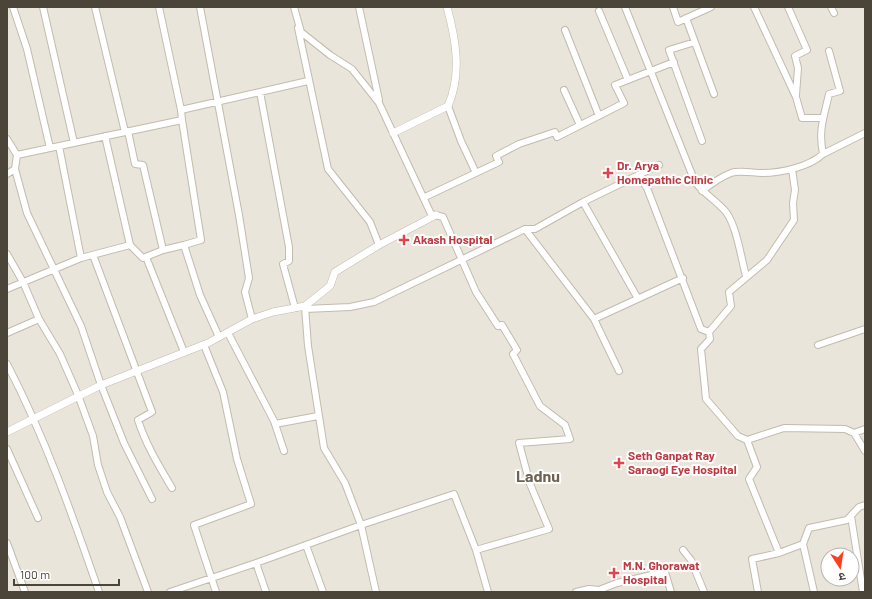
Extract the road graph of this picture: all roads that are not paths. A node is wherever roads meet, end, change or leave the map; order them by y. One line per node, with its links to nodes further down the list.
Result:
1 (13, 7): 44 (street)
2 (43, 7): 42 (street)
3 (95, 7): 36 (street)
4 (158, 7): 31 (street)
5 (200, 7): 28 (street)
6 (294, 7): 16 (street)
7 (359, 7): 29 (street)
8 (447, 7): 30 (street)
9 (624, 7): 21 (street)
10 (673, 7): 15 (street)
11 (711, 7): 15 (street)
12 (754, 7): 27 (street)
13 (788, 7): 27 (street)
14 (599, 11): 22 (street)
15 (686, 18): 18 (street)
16 (297, 22): 23 (street); 29 (street)
17 (565, 30): 32 (street)
18 (695, 42): 20 (street); 26 (street)
19 (829, 51): 33 (street)
20 (674, 62): 21 (street); 41 (street)
21 (650, 71): 22 (street); 53 (street)
22 (628, 80): 32 (street)
23 (308, 81): 25 (street); 60 (street)
24 (564, 90): 35 (street)
25 (260, 92): 28 (street); 73 (street)
26 (714, 94)
27 (796, 97): 33 (street)
28 (218, 101): 31 (street); 76 (street)
29 (379, 103): 37 (street)
30 (448, 106): 37 (street); 50 (street)
31 (181, 110): 34 (street)
32 (598, 116): 35 (street)
33 (823, 118): 45 (street)
34 (182, 120): 36 (street); 59 (street)
35 (580, 125): 50 (street)
36 (127, 132): 39 (street); 61 (street)
37 (394, 133): 54 (street)
38 (865, 133): 45 (street)
39 (105, 136): 42 (street); 58 (street)
40 (7, 139): 46 (street)
41 (702, 141)
42 (74, 143): 43 (street)
43 (59, 146): 44 (street); 65 (street)
44 (50, 148): 46 (street)
45 (823, 154): 49 (street)
46 (17, 155): 48 (street)
47 (659, 165): 52 (street)
48 (15, 169): 51 (street); 67 (street)
49 (792, 169): 53 (street); 68 (street)
50 (476, 173): 54 (street)
51 (7, 174)
52 (638, 175): 55 (street); 69 (street)
53 (702, 191): 68 (street)
54 (424, 197): 56 (street)
55 (582, 202): 57 (street); 72 (street)
56 (436, 215): 60 (street); 66 (street)
57 (526, 228): 66 (street); 77 (street)
58 (130, 245): 63 (street); 64 (street)
59 (184, 245): 61 (street); 82 (street)
60 (379, 245): 74 (street)
61 (163, 250): 64 (street)
62 (7, 254): 70 (street)
63 (92, 255): 65 (street); 87 (street)
64 (146, 256): 85 (street)
65 (82, 258): 67 (street)
66 (461, 258): 74 (street); 110 (street)
67 (54, 269): 70 (street); 89 (street)
68 (746, 276): 79 (street)
69 (683, 278): 72 (street); 79 (street)
70 (23, 282): 71 (street); 75 (street)
71 (7, 289)
72 (637, 298): 77 (street)
73 (295, 308): 74 (street); 76 (street)
74 (305, 308): 91 (street)
75 (38, 319): 81 (street); 90 (street)
76 (252, 319): 80 (street)
77 (594, 319): 88 (street)
78 (865, 328): 84 (street)
79 (709, 332): 97 (street)
80 (228, 333): 82 (street); 93 (street)
81 (7, 334)
82 (219, 337): 83 (street)
83 (204, 345): 85 (street); 114 (street)
84 (818, 345)
85 (184, 352): 87 (street)
86 (7, 364): 92 (street)
87 (136, 371): 89 (street); 101 (street)
88 (619, 371)
89 (101, 385): 90 (street); 102 (street)
90 (78, 395): 92 (street); 117 (street)
91 (318, 416): 93 (street); 106 (street)
92 (35, 418): 95 (street); 116 (street)
93 (275, 424): 99 (street)
94 (865, 429): 96 (street)
95 (7, 432)
96 (854, 433): 97 (street); 100 (street)
97 (747, 440): 112 (street)
98 (7, 449): 105 (street)
99 (284, 451)
100 (865, 451)
101 (172, 488)
102 (152, 499)
103 (865, 505): 104 (street)
104 (851, 516): 108 (street); 129 (street)
105 (38, 518)
106 (361, 526): 109 (street); 110 (street); 122 (street)
107 (7, 543): 115 (street)
108 (803, 544): 112 (street); 128 (street)
109 (306, 545): 113 (street); 121 (street)
110 (476, 550): 123 (street)
111 (683, 550): 126 (street)
112 (779, 553): 127 (street)
113 (256, 563): 114 (street); 120 (street)
114 (211, 577): 118 (street); 119 (street)
115 (25, 592)
116 (99, 592)
117 (148, 592)
118 (170, 592)
119 (216, 592)
120 (266, 592)
121 (323, 592)
122 (376, 592)
123 (488, 592)
124 (576, 592): 125 (street)
125 (671, 592)
126 (704, 592)
127 (758, 592)
128 (814, 592)
129 (863, 592)

